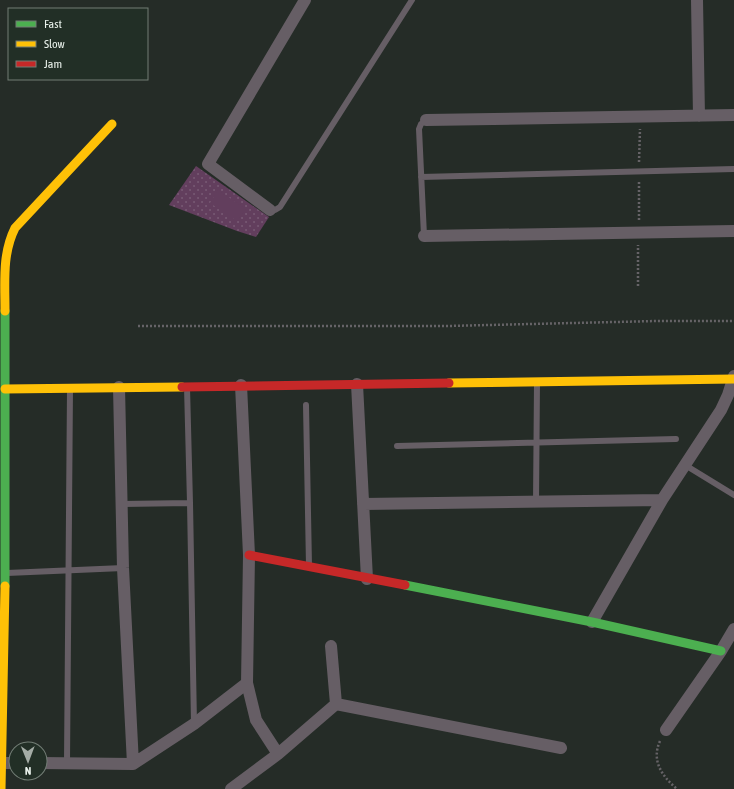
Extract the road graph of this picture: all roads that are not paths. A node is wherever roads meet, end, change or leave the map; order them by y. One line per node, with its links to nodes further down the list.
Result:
1 (304, 0): 10 (street)
2 (412, 0): 10 (lane)
3 (696, 0): 5 (street)
4 (734, 115): 5 (street)
5 (699, 116): 6 (street)
6 (426, 120): 9 (lane)
7 (112, 124): 19 (street)
8 (734, 169): 9 (lane)
9 (421, 176): 12 (lane)
10 (270, 210)
11 (734, 231): 12 (street)
12 (424, 236)
13 (734, 377): 14 (street); 25 (street)
14 (537, 382): 15 (street); 23 (lane)
15 (358, 384): 16 (street); 31 (street)
16 (241, 385): 17 (street); 32 (street)
17 (187, 386): 18 (street); 29 (lane)
18 (119, 387): 20 (street); 30 (street)
19 (5, 388): 20 (street); 36 (street)
20 (70, 388): 35 (lane)
21 (306, 405): 34 (lane)
22 (676, 439): 23 (lane)
23 (536, 442): 24 (lane); 28 (lane)
24 (397, 446)
25 (685, 465): 26 (lane); 27 (street)
26 (734, 495)
27 (662, 500): 28 (street); 38 (street)
28 (536, 502): 31 (street)
29 (190, 503): 30 (lane); 44 (lane)
30 (122, 504): 33 (street)
31 (363, 504): 37 (street)
32 (249, 555): 34 (street); 42 (street)
33 (123, 568): 35 (lane); 51 (street)
34 (309, 568): 37 (street)
35 (69, 570): 36 (lane); 49 (lane)
36 (5, 573): 50 (street)
37 (367, 579): 38 (street)
38 (592, 622): 41 (street)
39 (734, 629): 41 (street)
40 (331, 646): 43 (street)
41 (721, 651): 45 (street)
42 (247, 683): 44 (street); 47 (street)
43 (336, 704): 46 (street); 47 (street)
44 (194, 724): 51 (street)
45 (666, 730)
46 (561, 748)
47 (278, 754): 53 (street)
48 (48, 762): 49 (street)
49 (67, 762): 51 (street)
50 (1, 763): 52 (street)
51 (133, 764)
52 (0, 789)
53 (231, 789)

